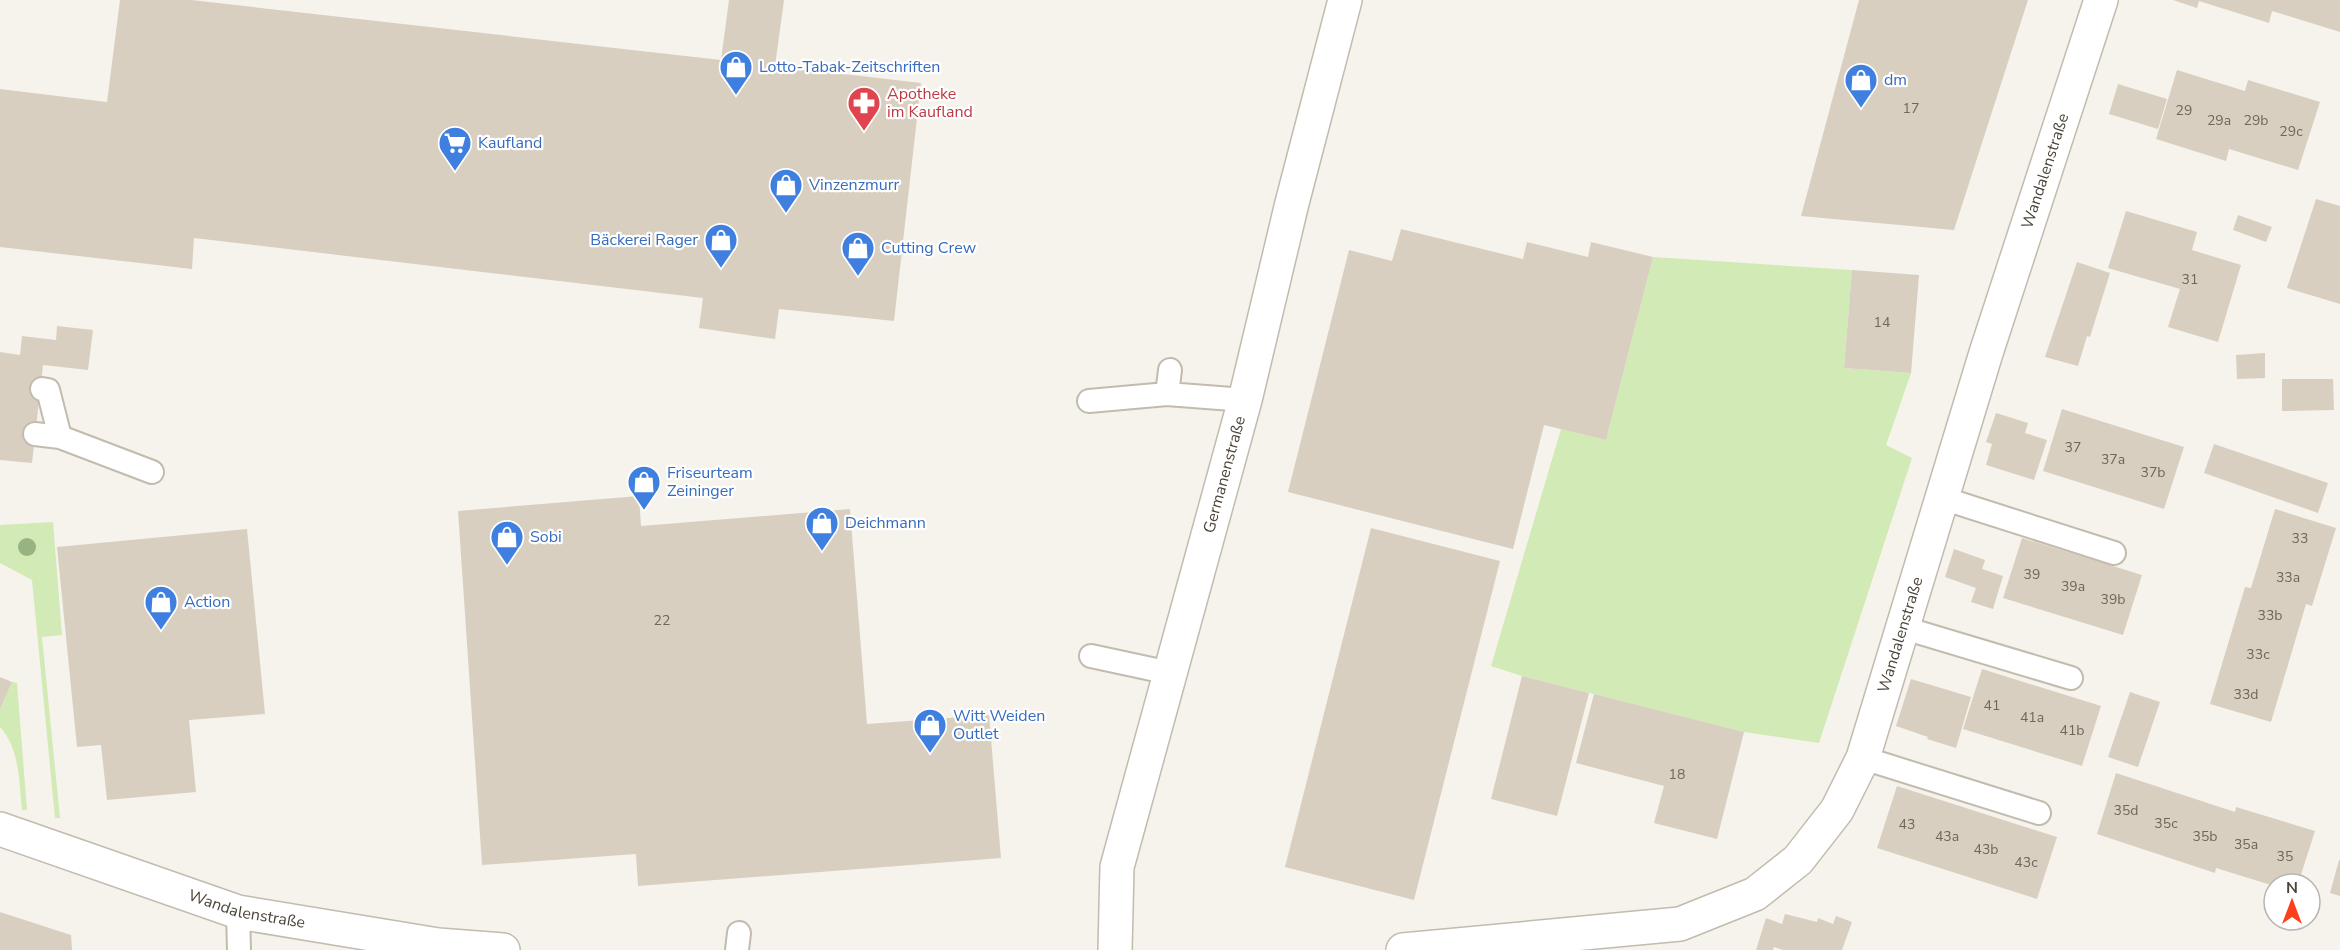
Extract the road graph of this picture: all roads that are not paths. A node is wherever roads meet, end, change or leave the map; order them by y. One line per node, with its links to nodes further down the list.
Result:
1 (1345, 0): 6 (street, Germanenstraße)
2 (2101, 0): 11 (street, Wandalenstraße)
3 (1170, 370): 5 (lane)
4 (42, 389): 9 (lane)
5 (1167, 394): 6 (lane); 7 (lane)
6 (1245, 400): 15 (street, Germanenstraße)
7 (1089, 401)
8 (35, 434): 9 (lane)
9 (60, 437): 10 (lane)
10 (152, 472)
11 (1942, 498): 12 (lane); 13 (street, Wandalenstraße)
12 (2114, 553)
13 (1904, 628): 16 (lane); 17 (street, Wandalenstraße)
14 (1090, 656): 15 (lane)
15 (1170, 673): 23 (street, Germanenstraße)
16 (2072, 678)
17 (1863, 758): 18 (lane); 24 (street, Wandalenstraße)
18 (2039, 813)
19 (0, 829): 20 (street, Wandalenstraße)
20 (238, 912): 21 (lane); 22 (street, Wandalenstraße)
21 (239, 950)
22 (503, 950)
23 (1115, 950)
24 (1403, 950)

